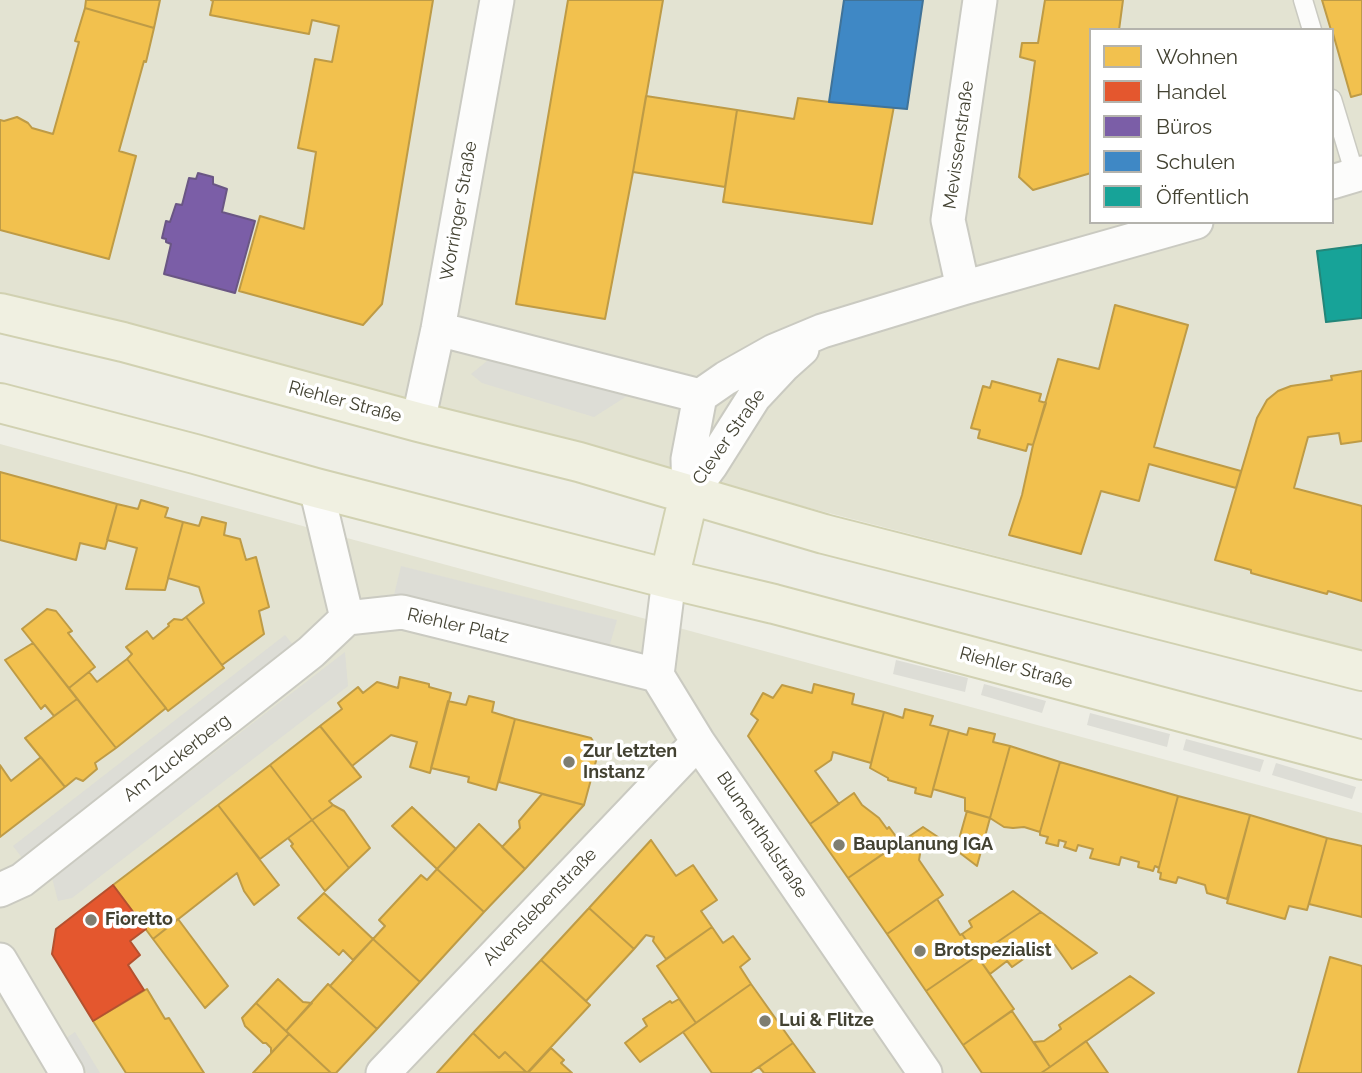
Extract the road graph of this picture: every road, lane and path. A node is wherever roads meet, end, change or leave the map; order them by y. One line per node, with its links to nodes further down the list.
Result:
1 (497, 0): 10 (street, Worringer Straße)
2 (980, 0): 8 (street, Mevissenstraße)
3 (1303, 0): 4 (lane)
4 (1311, 28)
5 (1334, 108): 6 (lane)
6 (1350, 177)
7 (1189, 224): 8 (street, Clever Straße)
8 (963, 288): 11 (street, Clever Straße)
9 (0, 313): 14 (main road, Riehler Straße)
10 (438, 329): 12 (street); 14 (street, Worringer Straße)
11 (822, 331): 12 (street, Clever Straße); 16 (street, Clever Straße)
12 (700, 396): 16 (street, Clever Straße)
13 (0, 403): 15 (main road, Riehler Straße)
14 (418, 422): 16 (main road, Riehler Straße)
15 (316, 488): 17 (main road, Riehler Straße); 18 (street)
16 (689, 495): 17 (main road); 19 (main road, Riehler Straße)
17 (669, 579): 20 (street); 22 (main road, Riehler Straße)
18 (347, 618): 20 (street, Riehler Platz); 23 (street, Am Zuckerberg)
19 (1362, 671)
20 (657, 675): 21 (street, Blumenthalstraße)
21 (698, 742): 26 (street, Alvenslebenstraße); 27 (street, Blumenthalstraße)
22 (1362, 760)
23 (0, 890)
24 (0, 960): 25 (street)
25 (67, 1073)
26 (383, 1073)
27 (925, 1073)

